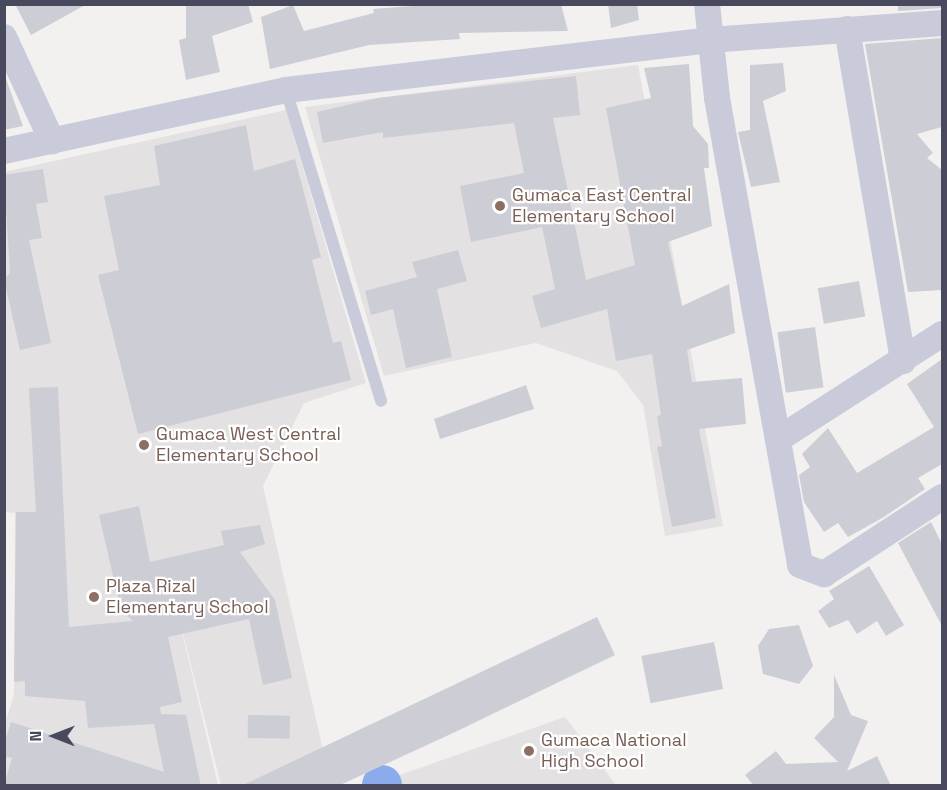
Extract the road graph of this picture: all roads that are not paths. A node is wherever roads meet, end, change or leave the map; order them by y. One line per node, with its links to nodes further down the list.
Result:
1 (707, 4): 6 (street)
2 (886, 15): 3 (street); 4 (street)
3 (942, 22)
4 (847, 29): 6 (street); 11 (street)
5 (4, 37): 8 (street)
6 (710, 40): 7 (street); 13 (street)
7 (286, 90): 8 (street); 12 (lane)
8 (52, 141): 9 (street)
9 (4, 151)
10 (942, 334): 11 (street)
11 (903, 361): 13 (street)
12 (381, 401)
13 (780, 438): 14 (street)
14 (942, 497)

